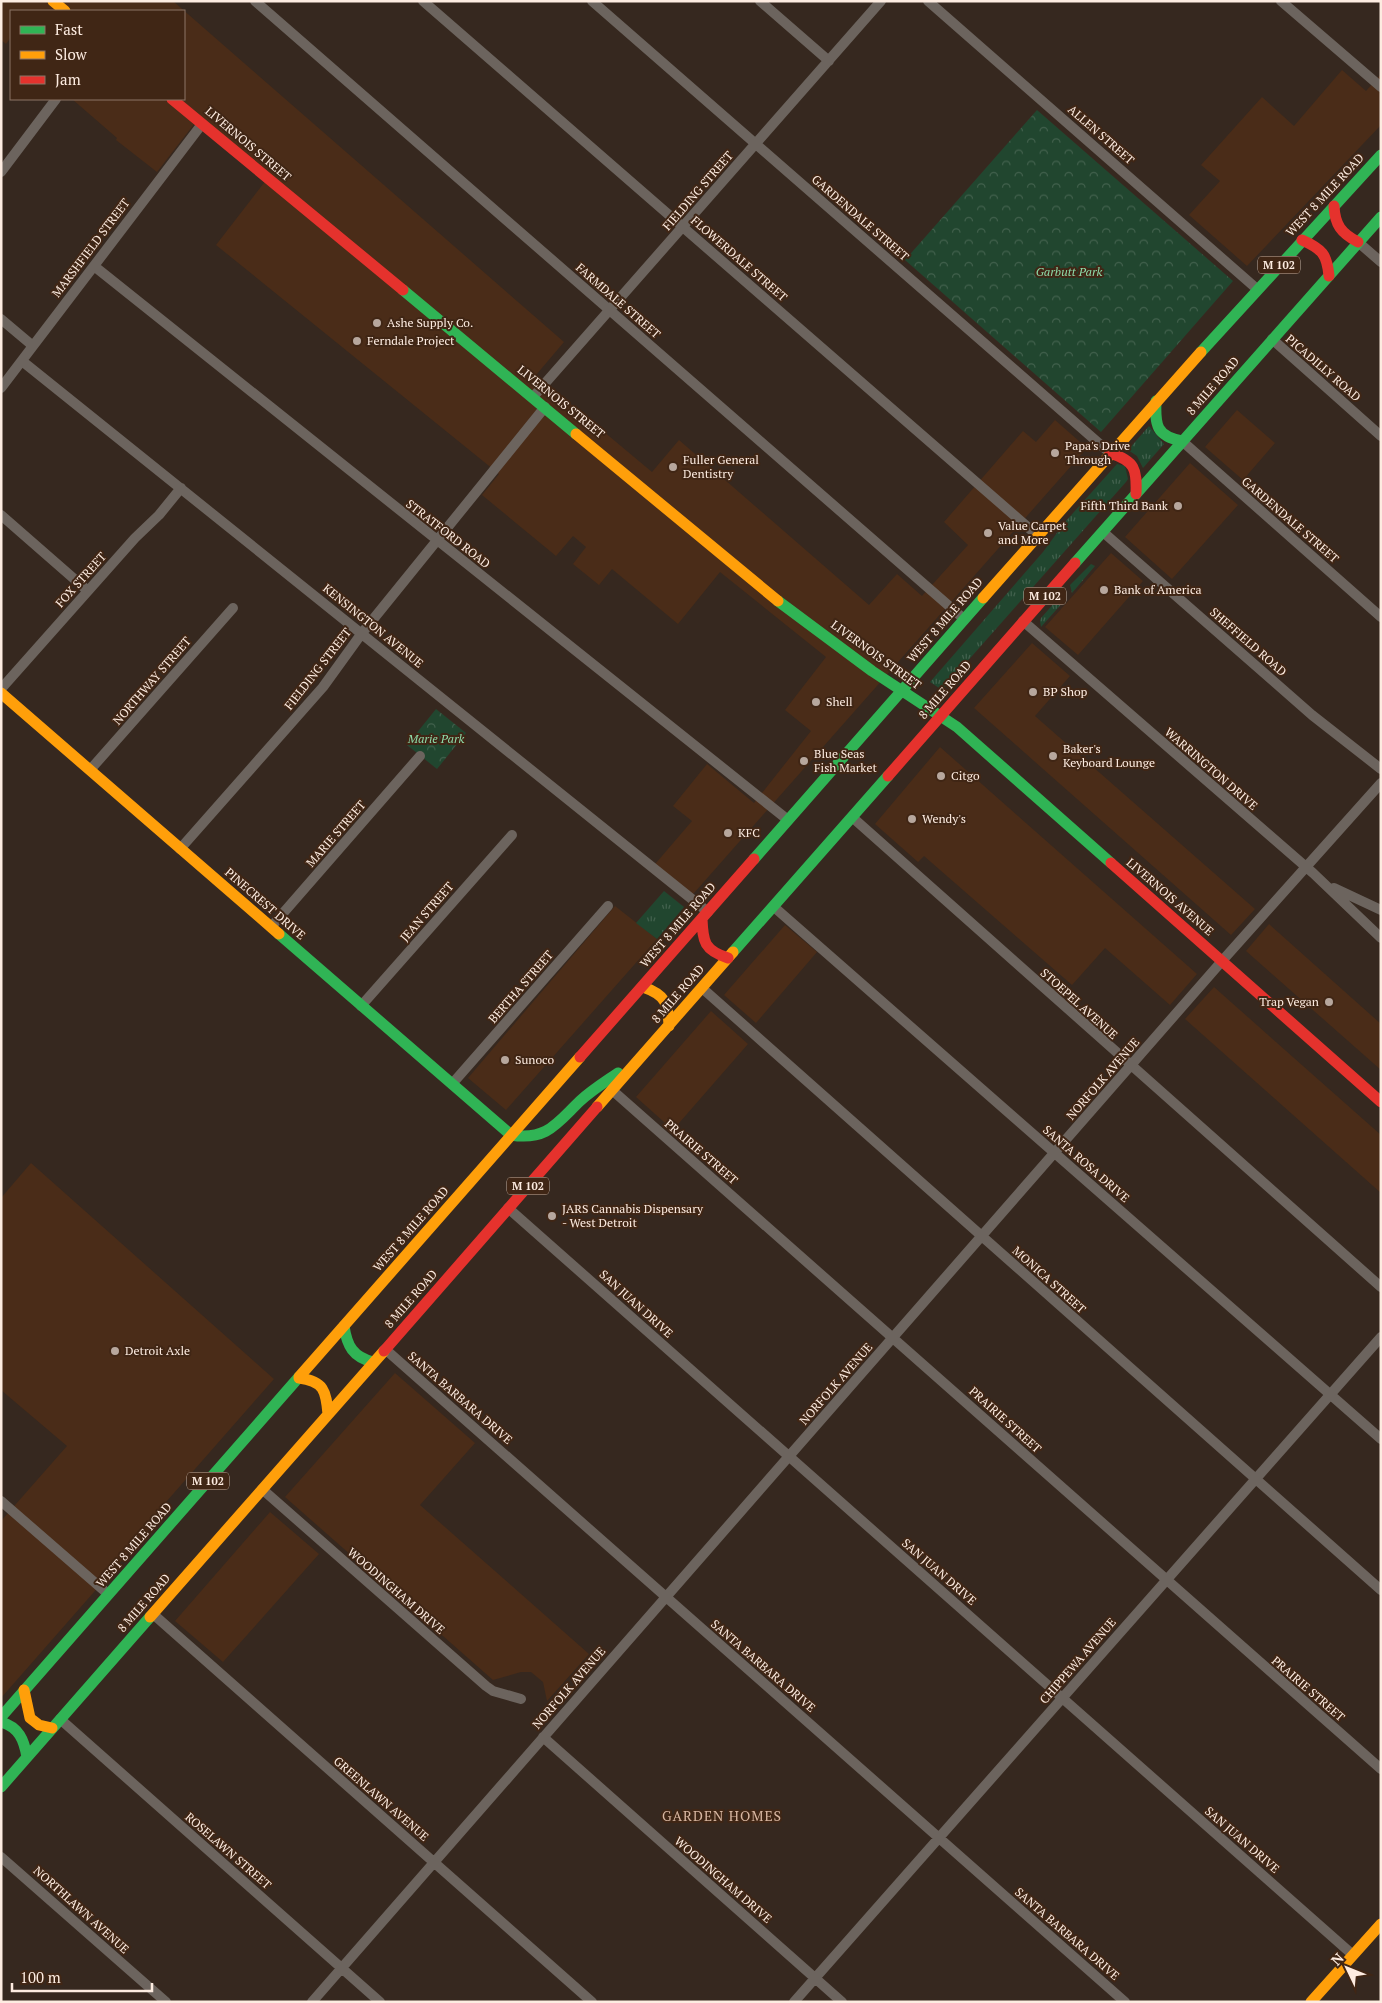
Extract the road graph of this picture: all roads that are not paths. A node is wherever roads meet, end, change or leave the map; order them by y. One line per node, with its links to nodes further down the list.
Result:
1 (53, 1): 9 (main road)
2 (255, 1): 27 (street, FARMDALE STREET)
3 (423, 1): 20 (street, FLOWERDALE STREET)
4 (592, 1): 15 (street, GARDENDALE STREET)
5 (760, 1): 10 (street)
6 (881, 1): 10 (street, FIELDING STREET)
7 (928, 1): 26 (street, ALLEN STREET)
8 (1281, 1): 11 (street)
9 (64, 10)
10 (829, 61): 15 (street, FIELDING STREET)
11 (1381, 87)
12 (55, 100): 17 (street)
13 (173, 100): 14 (main road, LIVERNOIS STREET)
14 (202, 124): 24 (street, MARSHFIELD STREET); 33 (main road, LIVERNOIS STREET)
15 (755, 144): 20 (street, FIELDING STREET); 38 (street, GARDENDALE STREET)
16 (1381, 155): 18 (main road, WEST 8 MILE ROAD / M 102)
17 (1, 172)
18 (1334, 206): 21 (main road, WEST 8 MILE ROAD / M 102); 22 (main road)
19 (1380, 220): 22 (main road, 8 MILE ROAD / M 102)
20 (683, 227): 27 (street, FIELDING STREET); 43 (street, FLOWERDALE STREET)
21 (1302, 240): 25 (main road); 26 (main road, WEST 8 MILE ROAD / M 102)
22 (1358, 242): 23 (street); 25 (main road, 8 MILE ROAD / M 102)
23 (1381, 262)
24 (94, 266): 30 (street, MARSHFIELD STREET); 44 (street, STRATFORD ROAD)
25 (1329, 276): 29 (main road, 8 MILE ROAD / M 102)
26 (1257, 289): 34 (main road, WEST 8 MILE ROAD / M 102)
27 (610, 310): 33 (street, FIELDING STREET); 48 (street, FARMDALE STREET)
28 (1, 319): 30 (street)
29 (1272, 339): 36 (street, PICADILLY ROAD); 37 (main road, 8 MILE ROAD / M 102)
30 (33, 346): 31 (street, MARSHFIELD STREET)
31 (22, 361): 32 (street, MARSHFIELD STREET); 39 (street, KENSINGTON AVENUE)
32 (1, 388)
33 (533, 397): 35 (main road, LIVERNOIS STREET)
34 (1156, 401): 37 (main road); 38 (main road, WEST 8 MILE ROAD / M 102)
35 (545, 407): 44 (street, FIELDING STREET); 52 (main road, LIVERNOIS STREET)
36 (1381, 436)
37 (1182, 441): 40 (main road, 8 MILE ROAD / M 102); 47 (street, GARDENDALE STREET)
38 (1110, 453): 40 (main road); 43 (main road, WEST 8 MILE ROAD / M 102)
39 (181, 488): 45 (street, FOX STREET); 50 (street, KENSINGTON AVENUE)
40 (1136, 494): 42 (main road, 8 MILE ROAD / M 102)
41 (1, 515): 45 (street)
42 (1102, 532): 49 (main road, 8 MILE ROAD / M 102); 55 (street, SHEFFIELD ROAD)
43 (1038, 536): 48 (main road, WEST 8 MILE ROAD / M 102)
44 (438, 541): 50 (street, FIELDING STREET); 59 (street, STRATFORD ROAD)
45 (88, 591): 51 (street, FOX STREET)
46 (233, 608): 56 (street, NORTHWAY STREET)
47 (1381, 617)
48 (964, 619): 52 (main road, WEST 8 MILE ROAD / M 102)
49 (1024, 621): 53 (main road, 8 MILE ROAD / M 102); 62 (street, WARRINGTON DRIVE)
50 (362, 633): 61 (street, FIELDING STREET); 67 (street, KENSINGTON AVENUE)
51 (1, 691): 56 (main road, PINECREST DRIVE)
52 (901, 691): 53 (main road, LIVERNOIS STREET); 59 (main road, WEST 8 MILE ROAD / M 102)
53 (940, 716): 58 (main road, 8 MILE ROAD / M 102); 71 (main road, LIVERNOIS AVENUE)
54 (420, 756): 68 (street, MARIE STREET)
55 (1381, 769)
56 (90, 770): 61 (main road, PINECREST DRIVE)
57 (1381, 783): 62 (street, NORFOLK AVENUE)
58 (852, 817): 65 (main road, 8 MILE ROAD / M 102); 77 (street, STOEPEL AVENUE)
59 (788, 820): 67 (main road, WEST 8 MILE ROAD / M 102)
60 (512, 835): 74 (street, JEAN STREET)
61 (180, 849): 68 (main road, PINECREST DRIVE)
62 (1306, 868): 63 (street, WARRINGTON DRIVE); 71 (street, NORFOLK AVENUE)
63 (1325, 884): 66 (street); 69 (street, WARRINGTON DRIVE)
64 (608, 906): 78 (street, BERTHA STREET)
65 (774, 907): 70 (main road, 8 MILE ROAD / M 102); 82 (street, SANTA ROSA DRIVE)
66 (1381, 910)
67 (705, 915): 70 (main road); 72 (main road, WEST 8 MILE ROAD / M 102)
68 (271, 927): 74 (main road, PINECREST DRIVE)
69 (1381, 938)
70 (728, 958): 73 (main road, 8 MILE ROAD / M 102)
71 (1222, 961): 77 (street, NORFOLK AVENUE); 80 (main road, LIVERNOIS AVENUE)
72 (642, 987): 75 (main road); 81 (main road, WEST 8 MILE ROAD / M 102)
73 (702, 988): 75 (main road, 8 MILE ROAD / M 102); 84 (street, MONICA STREET)
74 (361, 1006): 78 (main road, PINECREST DRIVE)
75 (669, 1026): 76 (main road, 8 MILE ROAD / M 102)
76 (642, 1056): 79 (main road, 8 MILE ROAD / M 102); 81 (main road)
77 (1131, 1067): 82 (street, NORFOLK AVENUE); 85 (street, STOEPEL AVENUE)
78 (452, 1084): 81 (main road, PINECREST DRIVE)
79 (612, 1090): 83 (main road, 8 MILE ROAD / M 102); 88 (street, PRAIRIE STREET)
80 (1381, 1102)
81 (511, 1134): 86 (main road, WEST 8 MILE ROAD / M 102)
82 (1055, 1154): 84 (street, NORFOLK AVENUE); 92 (street, SANTA ROSA DRIVE)
83 (508, 1208): 89 (main road, 8 MILE ROAD / M 102); 95 (street, SAN JUAN DRIVE)
84 (982, 1237): 88 (street, NORFOLK AVENUE); 96 (street, MONICA STREET)
85 (1381, 1287)
86 (344, 1326): 90 (main road); 91 (main road, WEST 8 MILE ROAD / M 102)
87 (1381, 1337): 92 (street, CHIPPEWA AVENUE)
88 (892, 1338): 95 (street, NORFOLK AVENUE); 99 (street, PRAIRIE STREET)
89 (385, 1349): 90 (main road, 8 MILE ROAD / M 102); 102 (street, SANTA BARBARA DRIVE)
90 (373, 1362): 93 (main road, 8 MILE ROAD / M 102)
91 (299, 1378): 93 (main road); 101 (main road, WEST 8 MILE ROAD / M 102)
92 (1330, 1395): 94 (street, SANTA ROSA DRIVE); 96 (street, CHIPPEWA AVENUE)
93 (328, 1414): 97 (main road, 8 MILE ROAD / M 102)
94 (1381, 1440)
95 (789, 1457): 102 (street, NORFOLK AVENUE); 106 (street, SAN JUAN DRIVE)
96 (1255, 1479): 99 (street, CHIPPEWA AVENUE); 100 (street, MONICA STREET)
97 (262, 1489): 103 (main road, 8 MILE ROAD / M 102); 105 (street, WOODINGHAM DRIVE)
98 (1, 1501): 101 (street)
99 (1166, 1580): 106 (street, CHIPPEWA AVENUE); 112 (street, PRAIRIE STREET)
100 (1381, 1590)
101 (108, 1594): 104 (main road, WEST 8 MILE ROAD / M 102)
102 (666, 1596): 110 (street, NORFOLK AVENUE); 114 (street, SANTA BARBARA DRIVE)
103 (153, 1614): 109 (main road, 8 MILE ROAD / M 102); 116 (street, GREENLAWN AVENUE)
104 (24, 1690): 107 (main road, WEST 8 MILE ROAD / M 102); 109 (main road)
105 (521, 1698)
106 (1063, 1698): 114 (street, CHIPPEWA AVENUE); 118 (street, SAN JUAN DRIVE)
107 (1, 1716)
108 (1, 1722): 111 (main road)
109 (56, 1723): 111 (main road, 8 MILE ROAD / M 102); 119 (street, ROSELAWN STREET)
110 (542, 1737): 116 (street, NORFOLK AVENUE); 120 (street, WOODINGHAM DRIVE)
111 (26, 1757): 113 (main road, 8 MILE ROAD / M 102)
112 (1381, 1769)
113 (1, 1787)
114 (938, 1837): 120 (street, CHIPPEWA AVENUE); 127 (street, SANTA BARBARA DRIVE)
115 (1, 1857): 121 (street, NORTHLAWN AVENUE)
116 (434, 1863): 119 (street, NORFOLK AVENUE); 124 (street, GREENLAWN AVENUE)
117 (1379, 1930): 118 (main road)
118 (1353, 1954): 128 (main road)
119 (342, 1968): 122 (street, NORFOLK AVENUE); 123 (street, ROSELAWN STREET)
120 (815, 1977): 125 (street, CHIPPEWA AVENUE); 126 (street, WOODINGHAM DRIVE)
121 (166, 2002)
122 (312, 2002)
123 (380, 2002)
124 (592, 2002)
125 (794, 2002)
126 (842, 2002)
127 (1125, 2002)
128 (1311, 2002)

